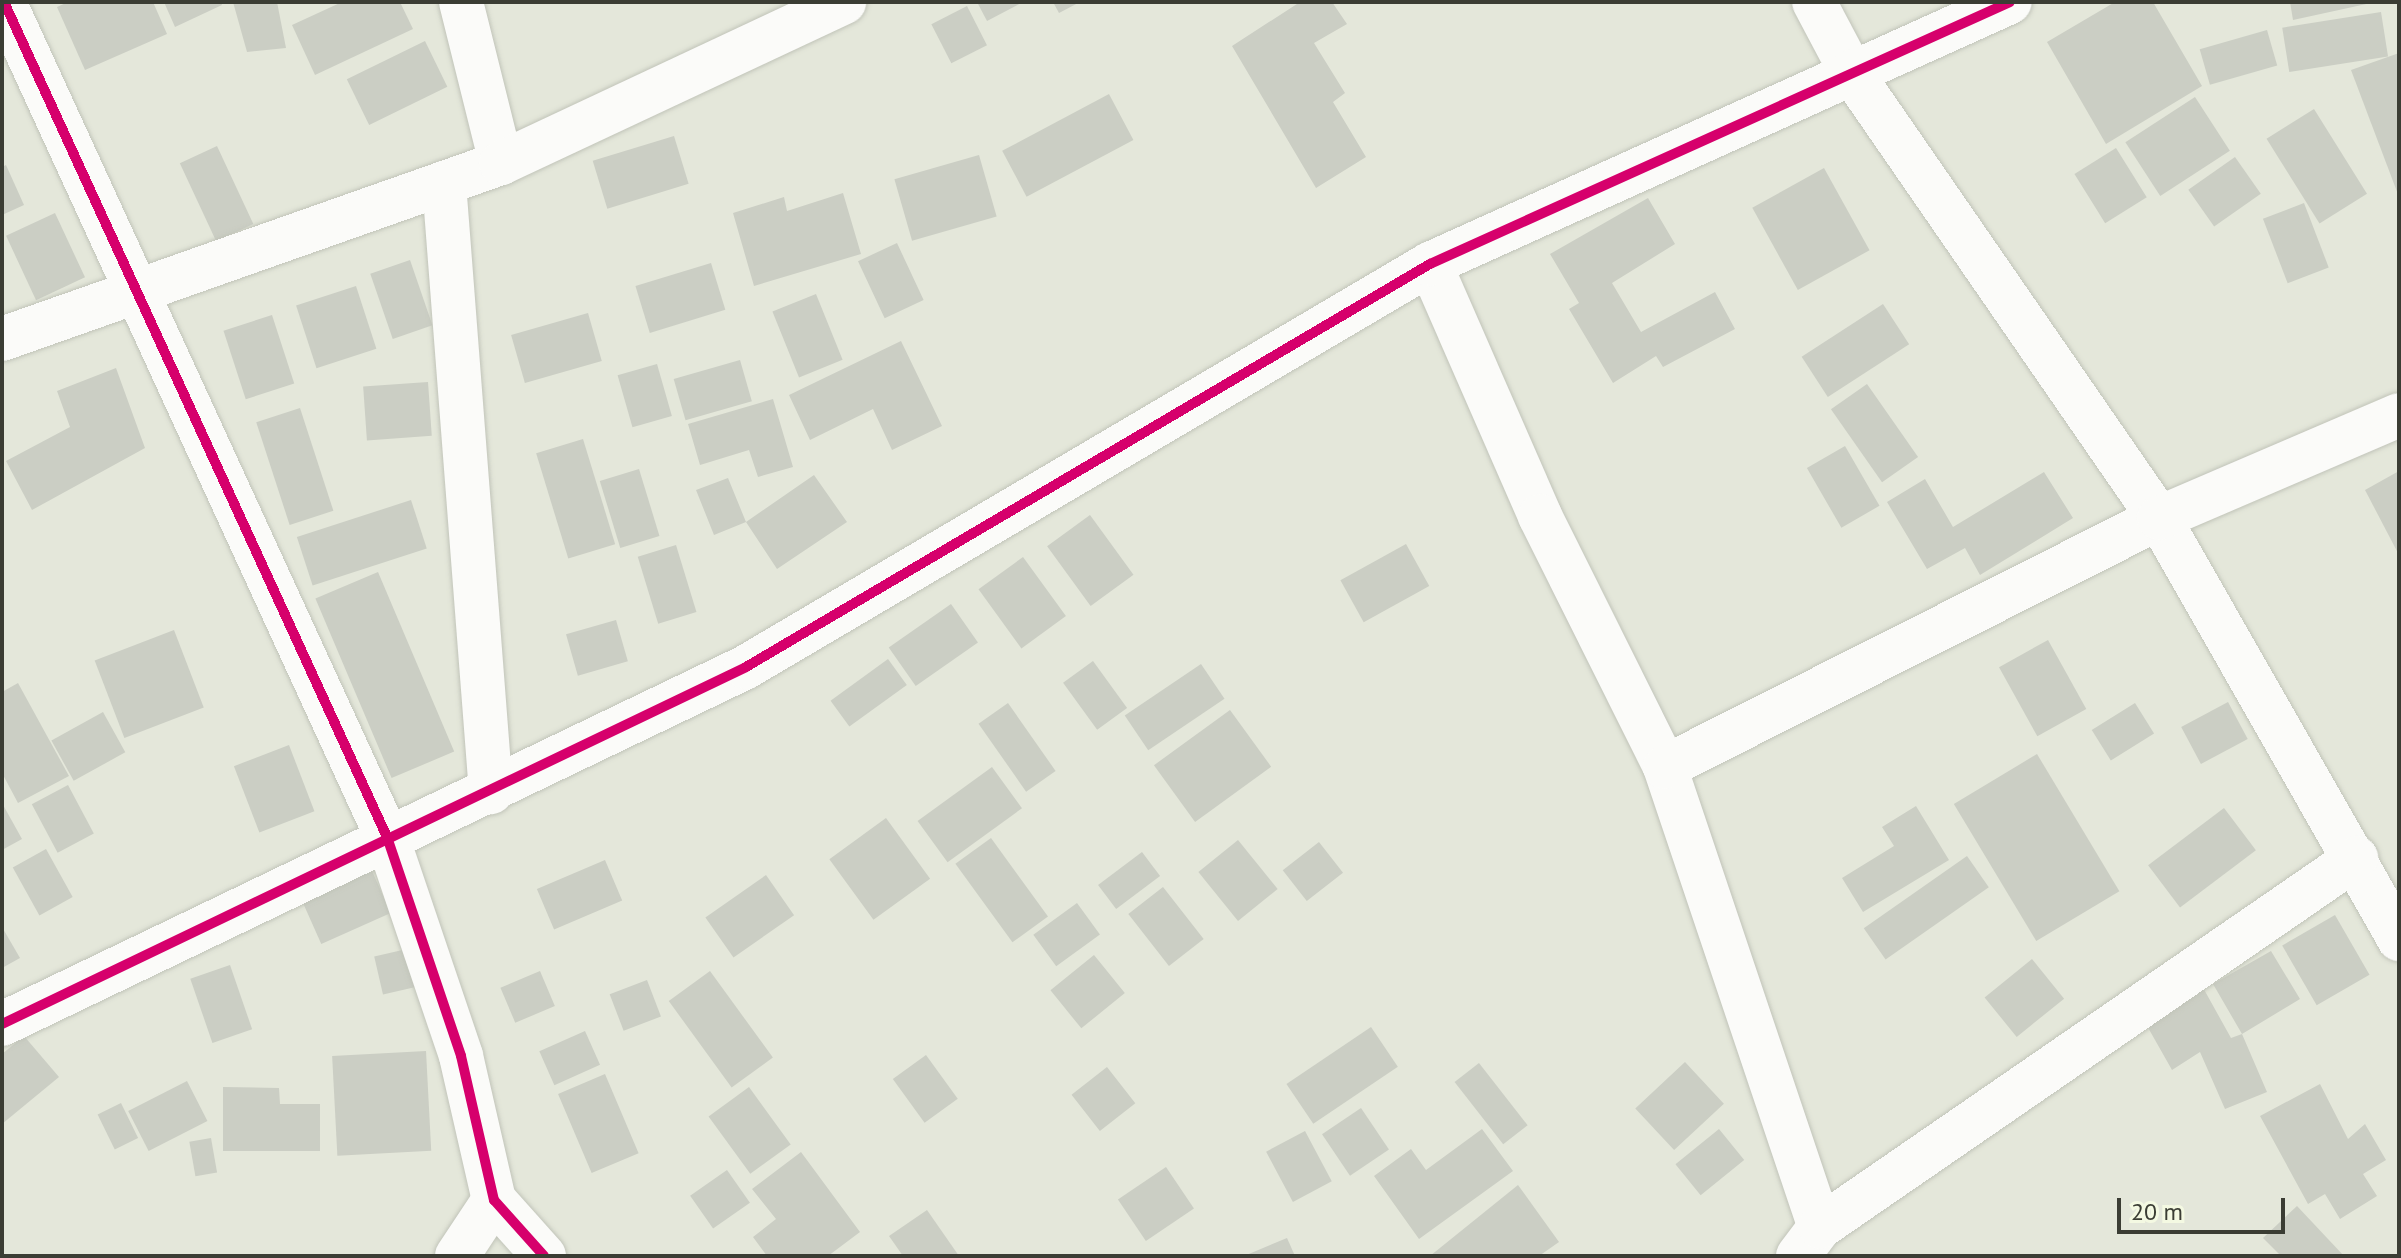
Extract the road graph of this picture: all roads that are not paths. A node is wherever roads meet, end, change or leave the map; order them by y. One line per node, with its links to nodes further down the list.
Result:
1 (4, 2): 10 (street)
2 (461, 2): 7 (street)
3 (844, 2): 7 (street)
4 (1814, 2): 6 (street)
5 (2010, 2): 6 (street)
6 (1851, 72): 9 (street); 13 (street)
7 (501, 163): 8 (street)
8 (444, 183): 10 (street); 15 (street)
9 (1430, 264): 14 (street); 15 (street)
10 (144, 294): 11 (street); 16 (street)
11 (2, 339)
12 (2399, 415): 13 (street)
13 (2159, 518): 14 (street); 17 (street)
14 (1665, 767): 21 (street)
15 (491, 792): 16 (street)
16 (387, 837): 19 (street); 20 (street)
17 (2356, 858): 18 (street); 21 (street)
18 (2399, 939)
19 (2, 1024)
20 (494, 1200): 22 (street); 23 (street)
21 (1809, 1241)
22 (457, 1256)
23 (544, 1256)

